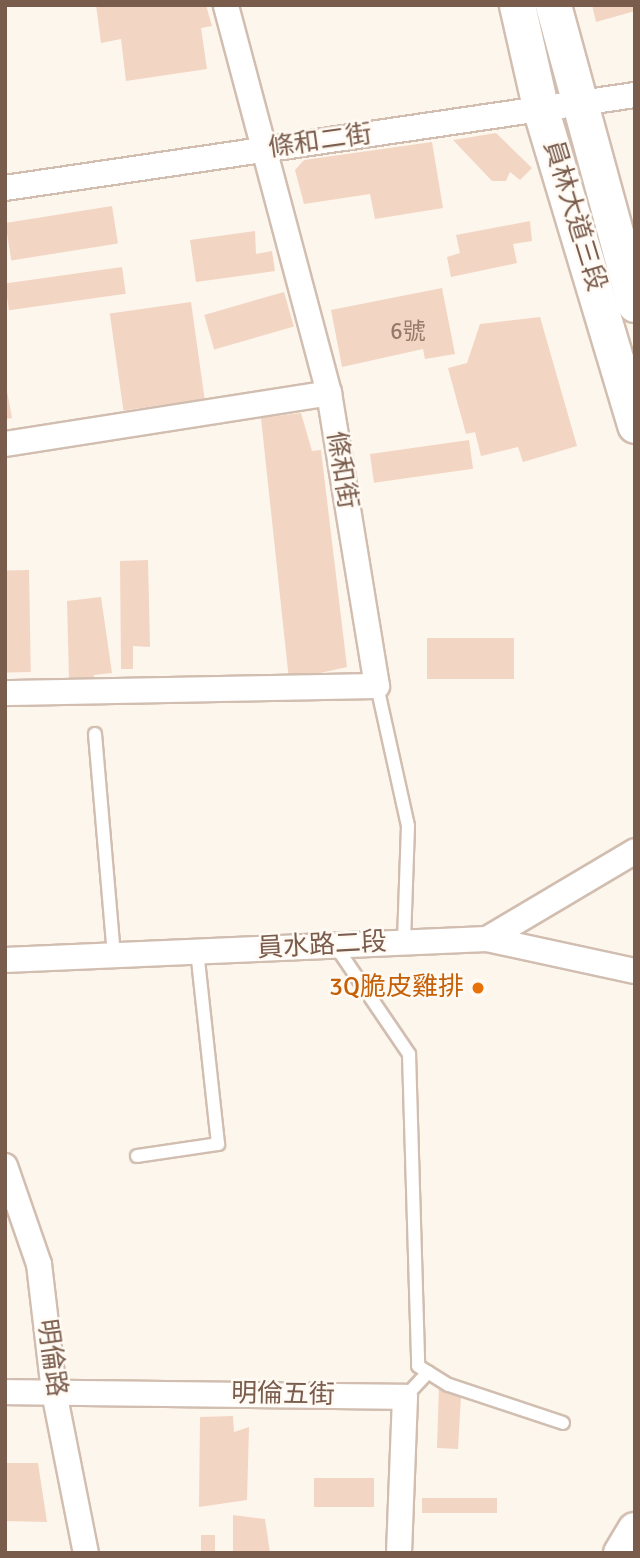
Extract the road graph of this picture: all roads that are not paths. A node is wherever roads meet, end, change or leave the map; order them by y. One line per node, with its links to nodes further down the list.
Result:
1 (226, 5): 7 (street, 條和街)
2 (517, 5): 6 (street, 員林大道三段)
3 (553, 5): 5 (street, 員林大道三段)
4 (635, 95): 5 (street, 條和二街)
5 (581, 107): 6 (street, 條和二街); 9 (street, 員林大道三段)
6 (541, 111): 7 (street, 條和二街); 11 (street, 員林大道三段)
7 (262, 150): 8 (street, 條和二街); 10 (street, 條和街)
8 (5, 188)
9 (635, 304)
10 (329, 393): 12 (street); 13 (street, 條和街)
11 (635, 425)
12 (5, 444)
13 (377, 686): 14 (street); 18 (lane, 條和街)
14 (5, 694)
15 (95, 734): 21 (lane)
16 (635, 851): 17 (street)
17 (487, 940): 18 (street, 員水路二段); 23 (street, 員水路二段)
18 (404, 943): 19 (street, 員水路二段)
19 (337, 948): 20 (street, 員水路二段); 26 (lane)
20 (197, 951): 21 (street, 員水路二段); 24 (lane)
21 (114, 955): 22 (street, 員水路二段)
22 (5, 960)
23 (635, 971)
24 (136, 1156)
25 (5, 1166): 28 (street, 明倫路)
26 (428, 1372): 29 (lane); 30 (lane)
27 (5, 1392): 28 (street, 明倫五街)
28 (54, 1392): 29 (street, 明倫五街); 32 (street, 明倫路)
29 (405, 1397): 33 (street)
30 (563, 1423)
31 (635, 1530): 34 (street)
32 (86, 1553)
33 (399, 1553)
34 (621, 1553)

